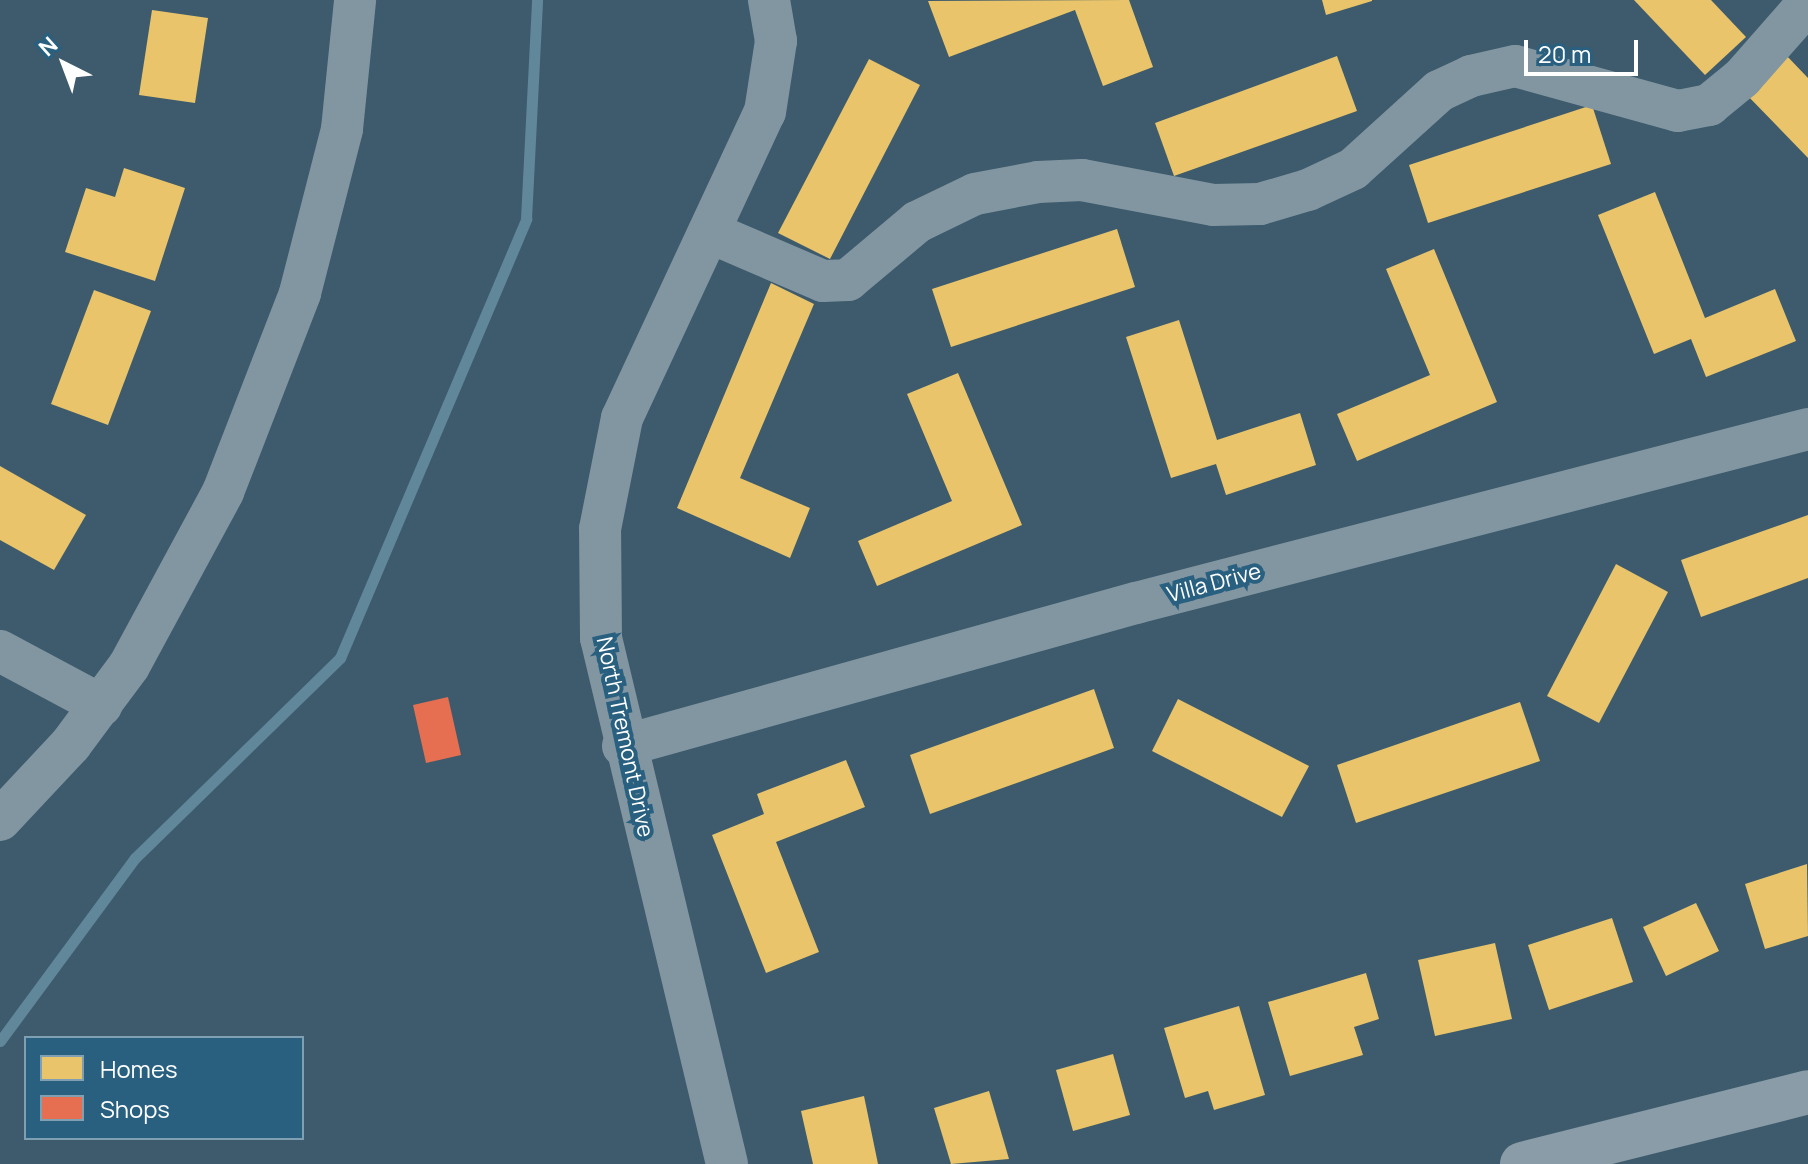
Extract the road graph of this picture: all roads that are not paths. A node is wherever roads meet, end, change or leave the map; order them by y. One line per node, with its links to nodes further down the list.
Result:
1 (355, 0): 7 (street)
2 (769, 0): 4 (street, North Tremont Drive)
3 (1808, 3): 4 (street)
4 (709, 232): 8 (street, North Tremont Drive)
5 (1808, 429): 8 (street, Villa Drive)
6 (0, 651): 7 (street)
7 (101, 705): 9 (street)
8 (623, 746): 11 (street, North Tremont Drive)
9 (0, 820)
10 (1808, 1092): 12 (main road)
11 (727, 1164)
12 (1522, 1164)

